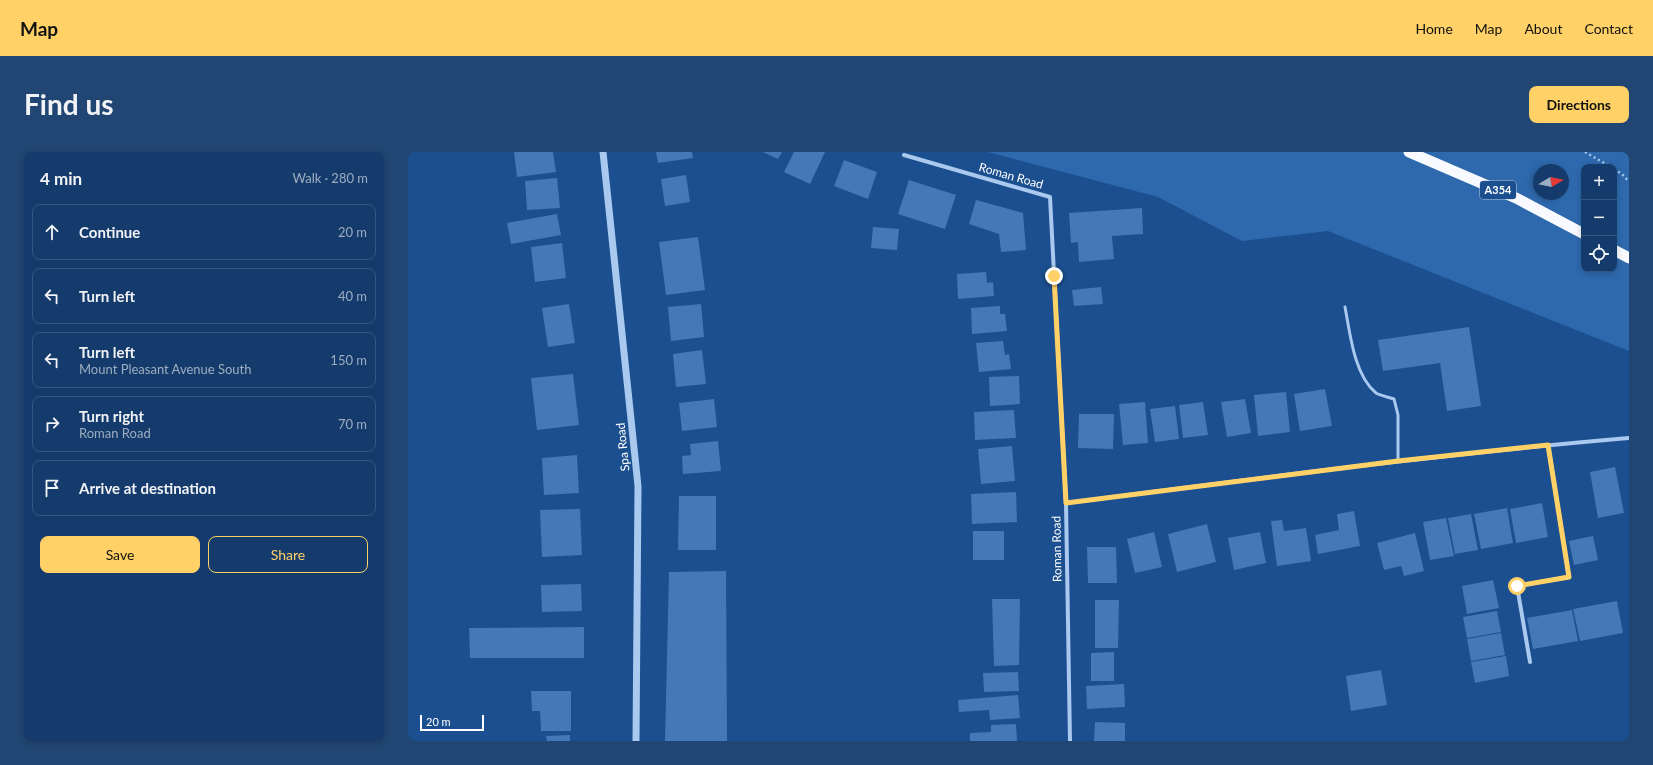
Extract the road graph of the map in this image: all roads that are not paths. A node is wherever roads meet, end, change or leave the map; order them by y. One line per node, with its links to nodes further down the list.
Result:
1 (603, 152): 13 (street, Spa Road)
2 (1409, 152): 4 (highway, A354)
3 (904, 156): 11 (street, Roman Road)
4 (1581, 232)
5 (1617, 252): 6 (highway)
6 (1629, 258)
7 (1345, 307): 10 (lane)
8 (1629, 438): 9 (street)
9 (1548, 445): 10 (street); 12 (street)
10 (1398, 461): 11 (street)
11 (1066, 503): 14 (street, Roman Road)
12 (1530, 662)
13 (636, 741)
14 (1070, 741)

